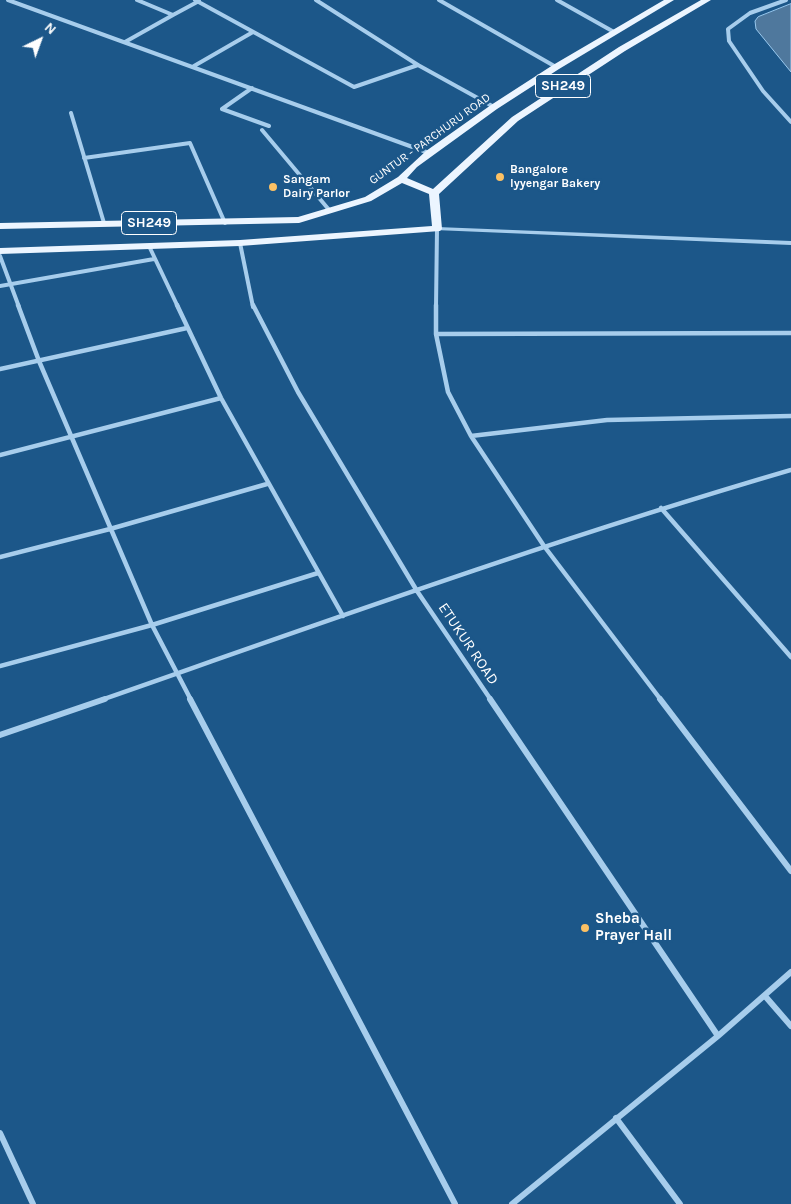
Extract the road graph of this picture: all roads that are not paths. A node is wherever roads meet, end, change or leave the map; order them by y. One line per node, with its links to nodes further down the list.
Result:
1 (8, 0): 13 (street)
2 (137, 0): 10 (street)
3 (316, 0): 14 (street)
4 (439, 0): 16 (street)
5 (557, 0): 12 (street)
6 (670, 0): 12 (main road, GUNTUR - PARCHURU ROAD / SH249)
7 (707, 0): 26 (main road, SH249)
8 (786, 0): 20 (street)
9 (198, 1): 10 (street); 11 (street)
10 (174, 16): 13 (street)
11 (253, 32): 14 (street); 15 (street)
12 (614, 32): 16 (main road, GUNTUR - PARCHURU ROAD / SH249)
13 (125, 42): 15 (street)
14 (418, 65): 18 (street)
15 (194, 66): 17 (street)
16 (556, 67): 18 (main road, GUNTUR - PARCHURU ROAD / SH249)
17 (252, 88): 21 (street); 23 (street)
18 (494, 107): 23 (main road, GUNTUR - PARCHURU ROAD / SH249)
19 (71, 113): 24 (street)
20 (791, 122)
21 (269, 126)
22 (262, 130): 27 (street)
23 (429, 153): 25 (main road, GUNTUR - PARCHURU ROAD / SH249)
24 (84, 158): 29 (street); 30 (street)
25 (401, 179): 26 (main road); 27 (main road, GUNTUR - PARCHURU ROAD / SH249)
26 (434, 193): 32 (main road)
27 (330, 211): 28 (main road, GUNTUR - PARCHURU ROAD / SH249)
28 (299, 220): 30 (main road, GUNTUR - PARCHURU ROAD / SH249); 33 (main road)
29 (104, 223): 30 (main road, GUNTUR - PARCHURU ROAD / SH249); 31 (main road, GUNTUR - PARCHURU ROAD / SH249)
30 (225, 223)
31 (0, 226)
32 (437, 229): 33 (main road, SH249); 35 (street); 44 (street)
33 (295, 239): 34 (main road, SH249)
34 (240, 243): 36 (main road, SH249); 60 (street, ETUKUR ROAD)
35 (791, 243)
36 (149, 246): 37 (main road, SH249); 39 (street)
37 (0, 251)
38 (0, 256): 40 (street)
39 (154, 260): 40 (street); 42 (street)
40 (10, 284): 41 (street); 45 (street)
41 (0, 286)
42 (187, 328): 45 (street); 47 (street)
43 (791, 333): 44 (street)
44 (436, 334): 49 (street)
45 (39, 361): 46 (street); 50 (street)
46 (0, 369)
47 (221, 398): 50 (street); 54 (street)
48 (791, 416): 49 (street)
49 (471, 436): 57 (street)
50 (71, 438): 51 (street); 56 (street)
51 (0, 455)
52 (789, 470): 53 (street); 55 (street)
53 (791, 475)
54 (267, 484): 56 (street); 59 (street)
55 (661, 508): 57 (street); 63 (street)
56 (110, 528): 58 (street); 62 (street)
57 (544, 546): 60 (street); 67 (street)
58 (0, 557)
59 (318, 573): 61 (street); 62 (street)
60 (417, 591): 61 (street); 71 (street, ETUKUR ROAD)
61 (343, 616): 65 (street)
62 (152, 626): 64 (street); 65 (street)
63 (791, 656)
64 (0, 666)
65 (178, 674): 66 (street); 75 (street)
66 (0, 735)
67 (791, 871)
68 (791, 972): 69 (street)
69 (765, 996): 70 (street); 71 (street)
70 (791, 1026)
71 (718, 1036): 72 (street)
72 (616, 1118): 76 (street); 77 (street)
73 (0, 1134): 74 (street)
74 (33, 1204)
75 (455, 1204)
76 (512, 1204)
77 (680, 1204)

